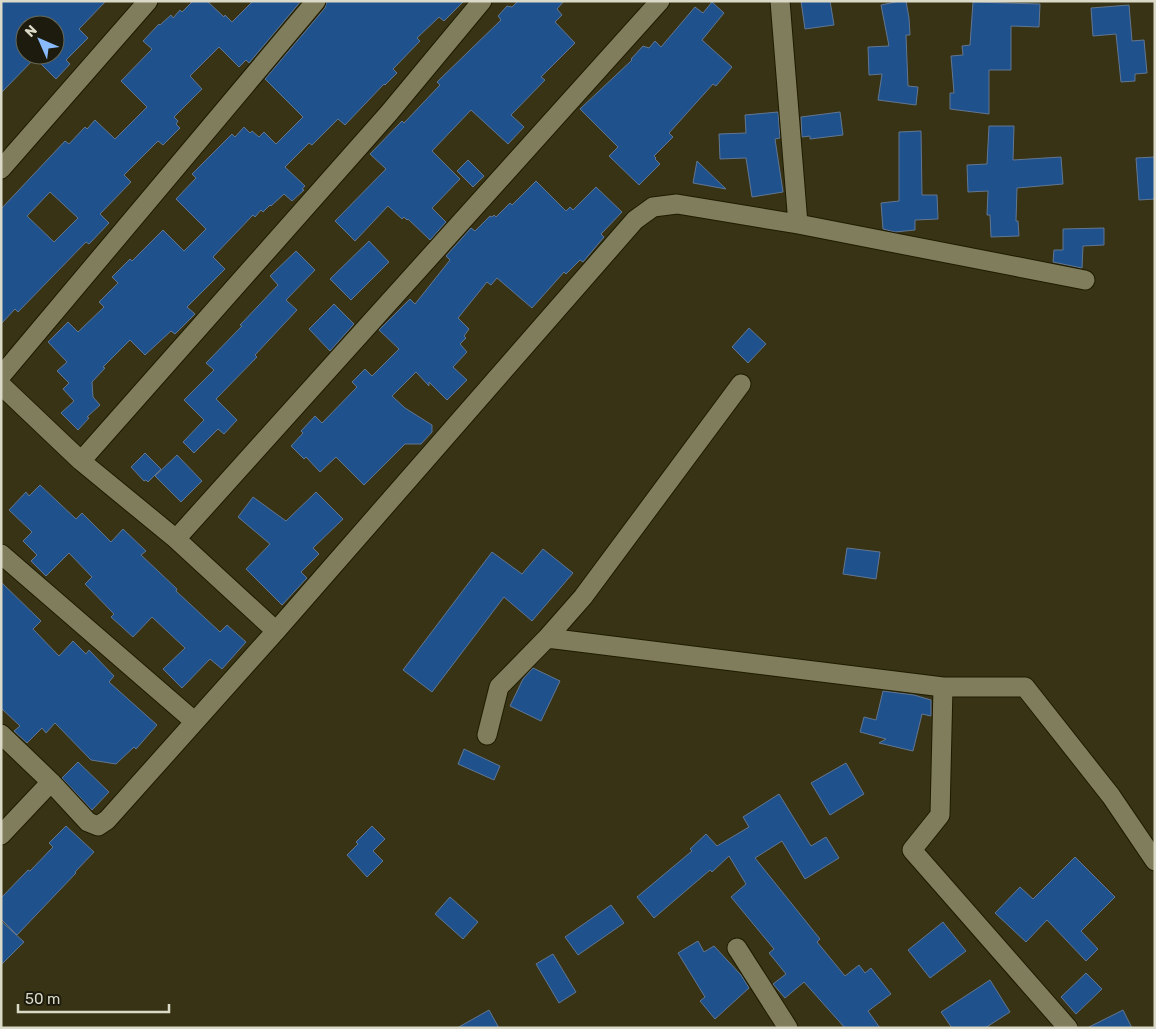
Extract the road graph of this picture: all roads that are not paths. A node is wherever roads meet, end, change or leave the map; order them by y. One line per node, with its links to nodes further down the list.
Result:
1 (148, 1): 6 (street)
2 (316, 1): 9 (street)
3 (482, 1): 12 (street)
4 (660, 1): 13 (street)
5 (780, 1): 7 (street)
6 (1, 169)
7 (798, 224): 8 (street); 15 (street)
8 (1085, 280)
9 (1, 376)
10 (741, 384): 16 (street)
11 (1, 385): 12 (street)
12 (81, 461): 13 (street)
13 (176, 539): 15 (street)
14 (1, 554): 18 (street)
15 (276, 631): 18 (street)
16 (547, 638): 17 (street); 20 (street)
17 (943, 687): 23 (street); 26 (street)
18 (194, 721): 21 (street)
19 (1, 734): 21 (street)
20 (487, 735)
21 (50, 782): 22 (street)
22 (1, 835)
23 (1155, 861)
24 (737, 948): 25 (street)
25 (788, 1028)
26 (1068, 1028)

